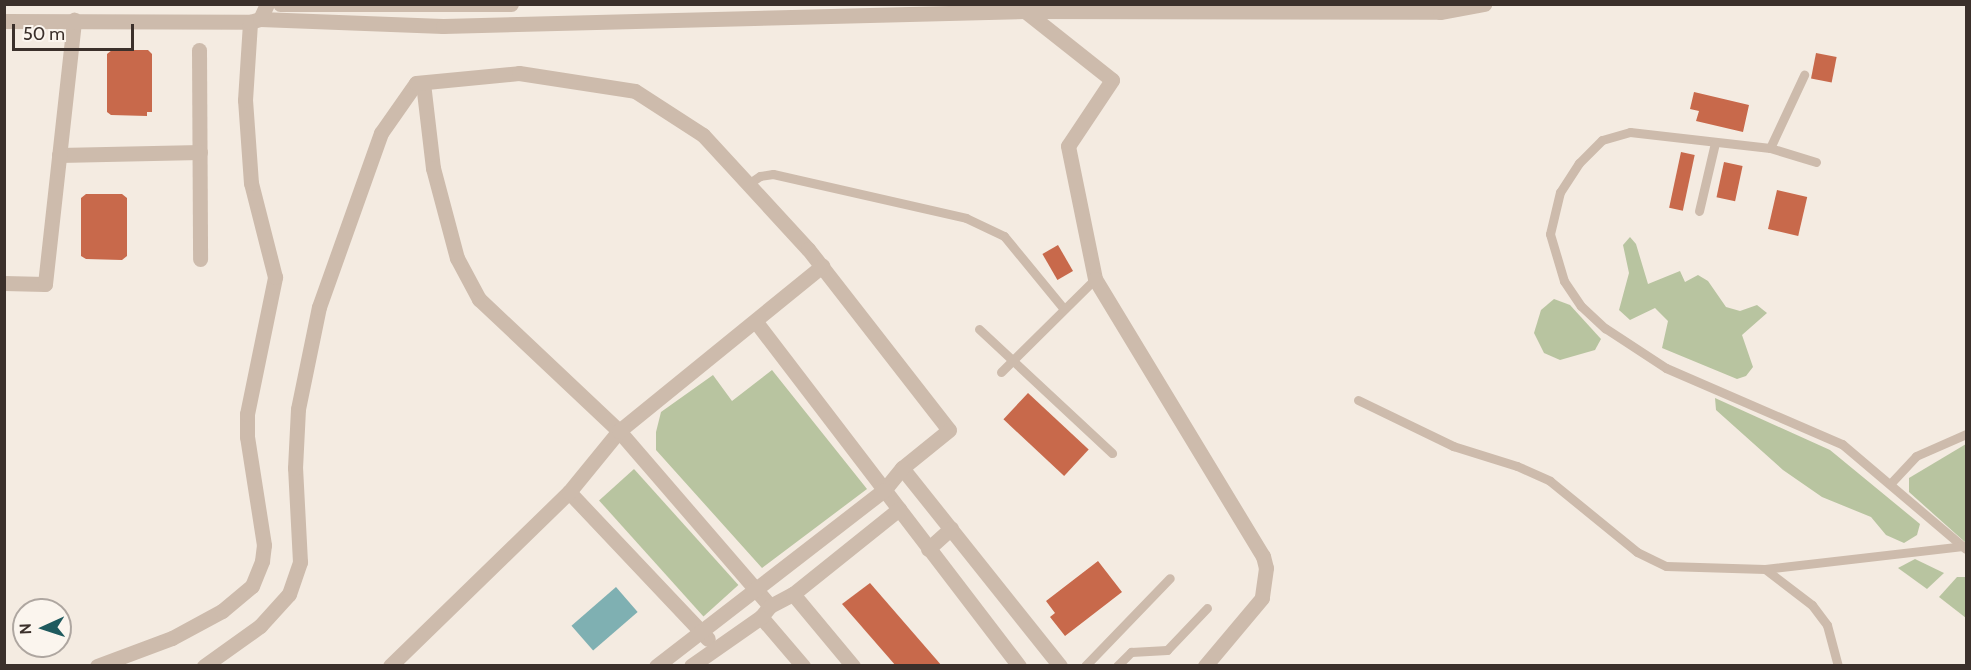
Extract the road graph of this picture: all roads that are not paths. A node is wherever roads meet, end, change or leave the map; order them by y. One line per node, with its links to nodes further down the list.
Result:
1 (267, 4): 8 (street)
2 (280, 4): 3 (street)
3 (511, 4)
4 (1484, 4): 5 (street)
5 (1025, 11): 8 (street); 21 (street)
6 (74, 20): 7 (street); 8 (street); 15 (street)
7 (4, 21)
8 (255, 21): 49 (street)
9 (199, 50): 14 (street)
10 (1804, 75): 13 (lane)
11 (423, 83): 17 (street); 29 (street); 50 (street)
12 (1715, 143): 13 (lane); 18 (lane); 33 (lane)
13 (1770, 148): 16 (lane)
14 (200, 152): 15 (street); 19 (street)
15 (59, 155): 22 (street)
16 (1816, 162)
17 (748, 184): 20 (street); 23 (lane)
18 (1699, 211)
19 (200, 259)
20 (822, 266): 24 (street); 32 (street)
21 (1095, 279): 23 (lane); 59 (street)
22 (4, 283)
23 (1064, 309): 26 (lane)
24 (756, 322): 29 (street); 34 (street)
25 (979, 329): 26 (lane)
26 (1012, 360): 27 (lane); 31 (lane)
27 (1001, 372)
28 (1358, 400): 40 (lane)
29 (619, 431): 35 (street); 42 (street)
30 (1966, 434): 33 (lane)
31 (1112, 453)
32 (902, 468): 34 (street); 37 (street)
33 (1890, 484): 38 (lane)
34 (884, 490): 36 (street); 42 (street)
35 (569, 492): 46 (street); 51 (street)
36 (899, 509): 39 (street); 43 (street)
37 (951, 528): 39 (street); 56 (street)
38 (1965, 547): 40 (lane)
39 (928, 549): 48 (street)
40 (1765, 569): 60 (lane)
41 (1170, 578): 57 (lane)
42 (754, 587): 45 (street); 46 (street)
43 (793, 594): 45 (street); 55 (street)
44 (1207, 608): 58 (lane)
45 (766, 611): 47 (street); 54 (street)
46 (701, 632): 47 (street); 52 (street)
47 (716, 647): 53 (street)
48 (1013, 663)
49 (97, 666)
50 (204, 666)
51 (390, 666)
52 (656, 666)
53 (691, 666)
54 (803, 666)
55 (853, 666)
56 (1060, 666)
57 (1085, 666)
58 (1117, 666)
59 (1205, 666)
60 (1838, 666)

